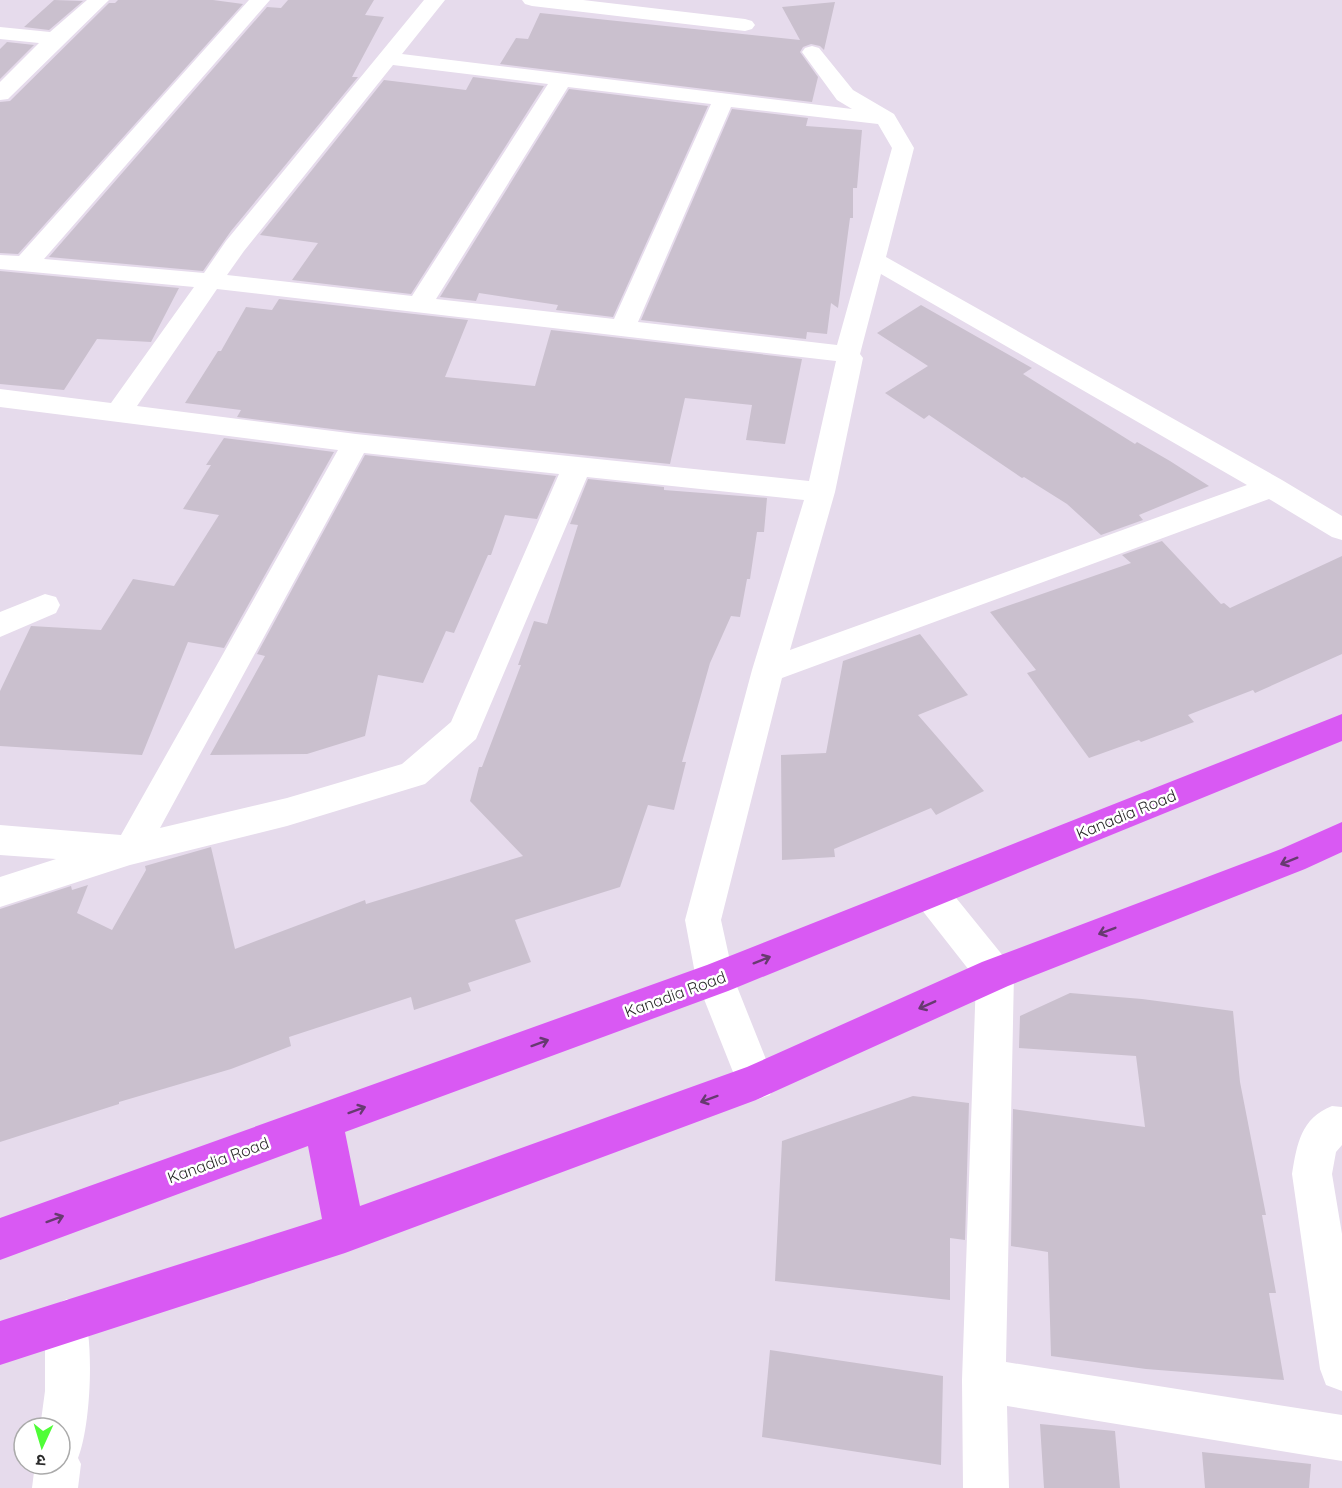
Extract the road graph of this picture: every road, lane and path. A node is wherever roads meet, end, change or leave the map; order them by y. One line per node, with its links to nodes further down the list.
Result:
1 (99, 0): 7 (street)
2 (260, 0): 16 (street)
3 (435, 0): 9 (street)
4 (532, 0): 5 (street)
5 (745, 25)
6 (0, 33): 7 (street)
7 (55, 39): 11 (street)
8 (812, 52): 13 (street)
9 (386, 58): 10 (street); 17 (street)
10 (561, 81): 12 (street); 18 (street)
11 (0, 94)
12 (723, 101): 13 (street); 19 (street)
13 (886, 119): 14 (street)
14 (872, 260): 20 (street); 25 (street)
15 (0, 262): 16 (street)
16 (26, 264): 17 (street)
17 (211, 280): 18 (street); 22 (street)
18 (419, 306): 19 (street)
19 (623, 328): 20 (street)
20 (847, 354): 26 (street)
21 (0, 398): 22 (street)
22 (118, 413): 23 (street)
23 (356, 443): 24 (street); 34 (street)
24 (577, 466): 26 (street); 34 (street)
25 (1272, 487): 27 (street); 30 (street)
26 (821, 492): 30 (street)
27 (1342, 530)
28 (45, 605): 29 (street)
29 (0, 625)
30 (768, 670): 38 (street)
31 (1342, 727): 36 (main road, Kanadia Road)
32 (1342, 836): 37 (main road, one-way to 37)
33 (0, 840): 34 (street)
34 (130, 850): 35 (street)
35 (0, 892)
36 (931, 894): 37 (street); 38 (main road, Kanadia Road, one-way to 36)
37 (995, 974): 39 (main road, one-way to 39); 47 (street)
38 (715, 979): 39 (street); 40 (main road, Kanadia Road, one-way to 38)
39 (756, 1082): 42 (main road, one-way to 42)
40 (323, 1122): 42 (main road); 43 (main road, Kanadia Road, one-way to 40)
41 (1342, 1126): 46 (street)
42 (345, 1232): 44 (main road)
43 (0, 1239)
44 (67, 1321): 45 (main road); 48 (street)
45 (0, 1343)
46 (1342, 1369)
47 (984, 1380): 49 (street); 50 (street)
48 (64, 1416)
49 (1342, 1438)
50 (986, 1488)

